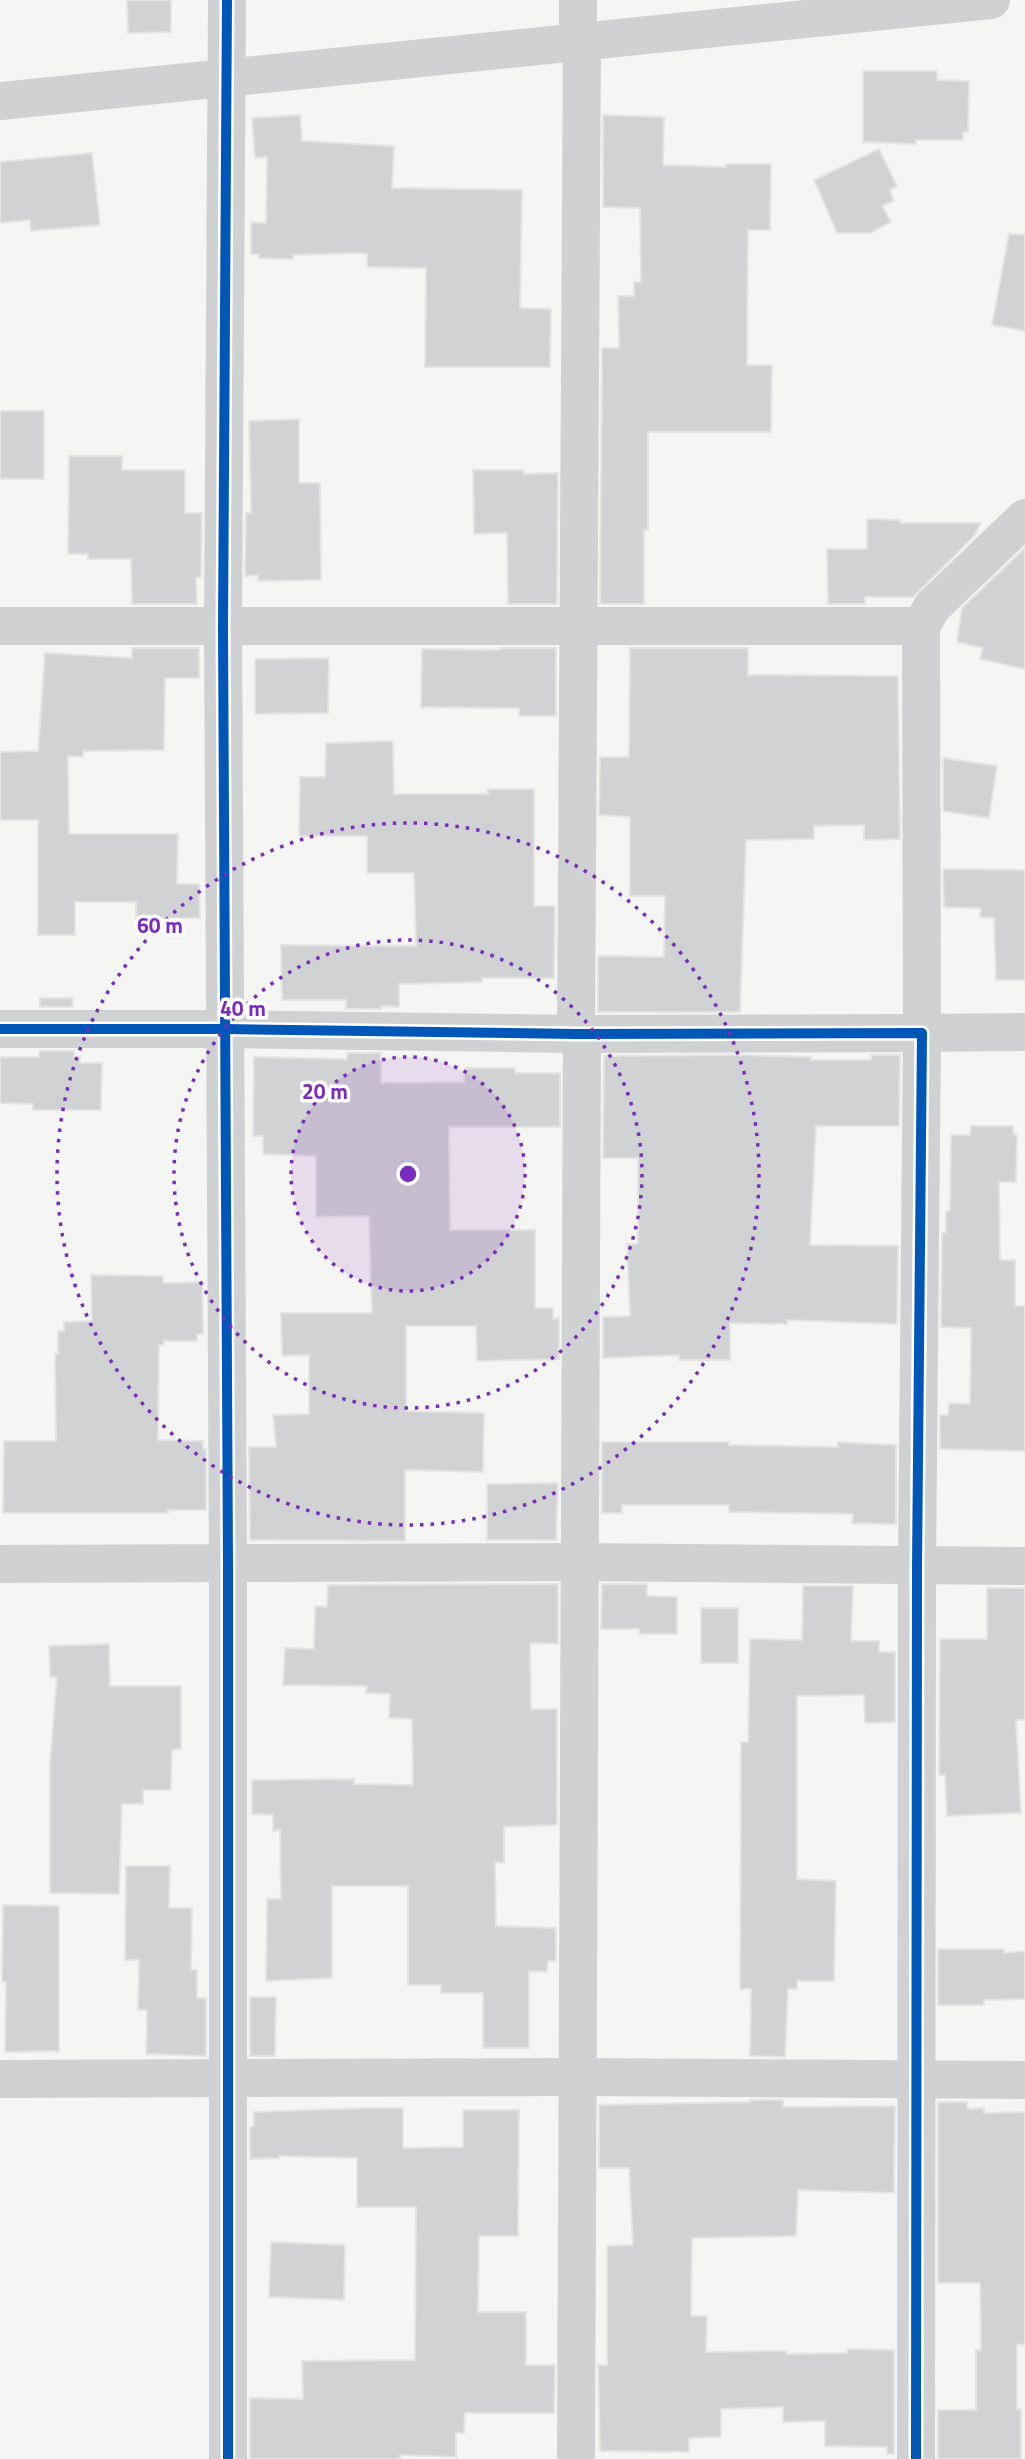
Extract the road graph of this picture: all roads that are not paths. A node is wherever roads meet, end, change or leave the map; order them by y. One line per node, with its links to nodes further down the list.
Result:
1 (227, 0): 5 (street)
2 (579, 0): 4 (street)
3 (991, 0): 4 (street)
4 (580, 43): 5 (street); 10 (street)
5 (227, 77): 6 (street); 11 (street)
6 (0, 101)
7 (1025, 518): 9 (street)
8 (0, 626): 11 (street)
9 (921, 626): 10 (street); 15 (street)
10 (579, 627): 11 (street); 16 (street)
11 (223, 628): 13 (street)
12 (0, 1029): 13 (street)
13 (224, 1029): 16 (street); 19 (street)
14 (1025, 1032): 15 (street)
15 (922, 1033): 16 (street); 20 (street)
16 (579, 1034): 17 (street)
17 (579, 1562): 19 (street); 20 (street); 22 (street)
18 (0, 1564): 19 (street)
19 (228, 1564): 23 (street)
20 (917, 1566): 21 (street); 25 (street)
21 (1025, 1566)
22 (576, 2077): 23 (street); 25 (street); 28 (street)
23 (226, 2078): 24 (street); 27 (street)
24 (0, 2079)
25 (916, 2079): 26 (street); 29 (street)
26 (1025, 2080)
27 (228, 2459)
28 (576, 2459)
29 (916, 2459)

